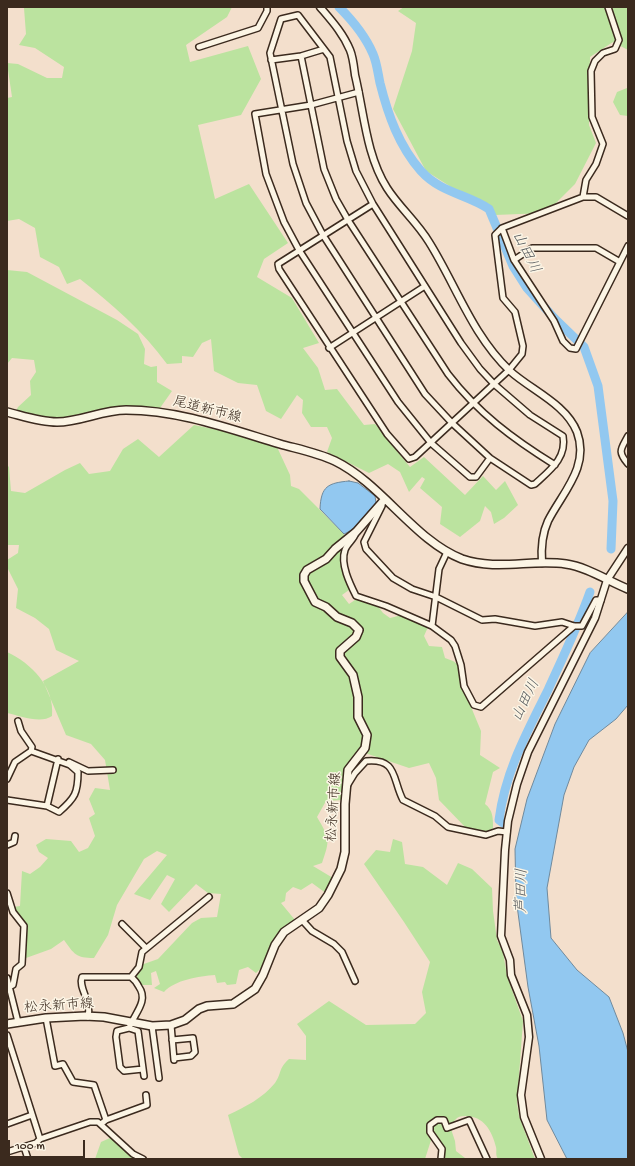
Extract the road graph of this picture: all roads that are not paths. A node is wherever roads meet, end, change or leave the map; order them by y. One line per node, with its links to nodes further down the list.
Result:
1 (267, 7): 4 (street)
2 (320, 7): 8 (street)
3 (608, 7): 12 (street)
4 (199, 47)
5 (324, 49): 6 (street); 7 (street); 9 (street)
6 (301, 56): 7 (street); 10 (street)
7 (272, 60): 11 (street)
8 (359, 92): 9 (street); 27 (street)
9 (338, 97): 10 (street); 13 (street)
10 (311, 105): 11 (street); 15 (street)
11 (282, 109): 17 (street); 19 (street)
12 (583, 197): 14 (street); 16 (street)
13 (373, 204): 15 (street); 22 (street)
14 (628, 216)
15 (348, 220): 17 (street); 23 (street)
16 (502, 228): 20 (street); 27 (street)
17 (323, 235): 19 (street); 24 (street)
18 (628, 246): 21 (street)
19 (299, 250): 25 (street); 26 (street)
20 (514, 260): 21 (street); 21 (street)
21 (620, 262)
22 (425, 286): 23 (street); 28 (street)
23 (400, 302): 24 (street); 29 (street)
24 (376, 318): 25 (street); 31 (street)
25 (353, 333): 26 (street); 33 (street)
26 (329, 348): 33 (street)
27 (509, 370): 28 (street); 41 (street)
28 (494, 384): 29 (street); 36 (street)
29 (473, 403): 31 (street); 36 (street)
30 (7, 412): 37 (main road, 尾道新市線)
31 (452, 423): 33 (street); 34 (street)
32 (628, 436): 35 (street)
33 (431, 443): 34 (street)
34 (490, 458): 36 (street)
35 (628, 464)
36 (555, 465)
37 (385, 500): 38 (main road, 松永新市線); 40 (main road); 44 (street)
38 (356, 532): 46 (street); 53 (main road, 松永新市線)
39 (628, 548): 42 (street)
40 (447, 552): 41 (main road); 44 (street)
41 (542, 563): 42 (main road)
42 (607, 580): 43 (main road); 45 (street)
43 (628, 589)
44 (436, 597): 46 (street); 47 (street)
45 (601, 600): 47 (street); 56 (street)
46 (432, 626): 47 (street)
47 (574, 626)
48 (18, 721): 49 (street)
49 (31, 751): 50 (street); 52 (street)
50 (56, 760): 51 (street); 55 (street); 55 (street)
51 (113, 770)
52 (7, 779)
53 (347, 786): 56 (street); 61 (main road, 松永新市線)
54 (7, 800): 55 (street)
55 (47, 806)
56 (507, 832): 92 (street)
57 (15, 836): 58 (street)
58 (7, 845)
59 (7, 893): 67 (street)
60 (209, 897): 63 (street)
61 (302, 920): 66 (street); 72 (main road, 松永新市線)
62 (122, 924): 63 (street)
63 (146, 948): 64 (street)
64 (131, 977): 68 (street); 73 (street)
65 (7, 978): 67 (street)
66 (355, 981)
67 (9, 987): 70 (street)
68 (88, 1016): 69 (main road, 松永新市線); 73 (main road, 松永新市線)
69 (46, 1018): 70 (main road, 松永新市線); 82 (street)
70 (18, 1022): 71 (main road, 松永新市線)
71 (7, 1024)
72 (171, 1025): 74 (main road, 松永新市線); 76 (street)
73 (130, 1026): 74 (main road, 松永新市線); 77 (street); 77 (street)
74 (152, 1026): 79 (street)
75 (7, 1035): 81 (street)
76 (172, 1040): 76 (street)
77 (143, 1069): 78 (street)
78 (144, 1076)
79 (159, 1078)
80 (146, 1095): 82 (street)
81 (32, 1116): 83 (street); 85 (street)
82 (106, 1120): 84 (street)
83 (7, 1124)
84 (101, 1124): 85 (street); 89 (street)
85 (40, 1139): 86 (street)
86 (24, 1146): 87 (street); 88 (street)
87 (7, 1151)
88 (28, 1159)
89 (143, 1159)
90 (441, 1159): 91 (street)
91 (487, 1159)
92 (541, 1159)

